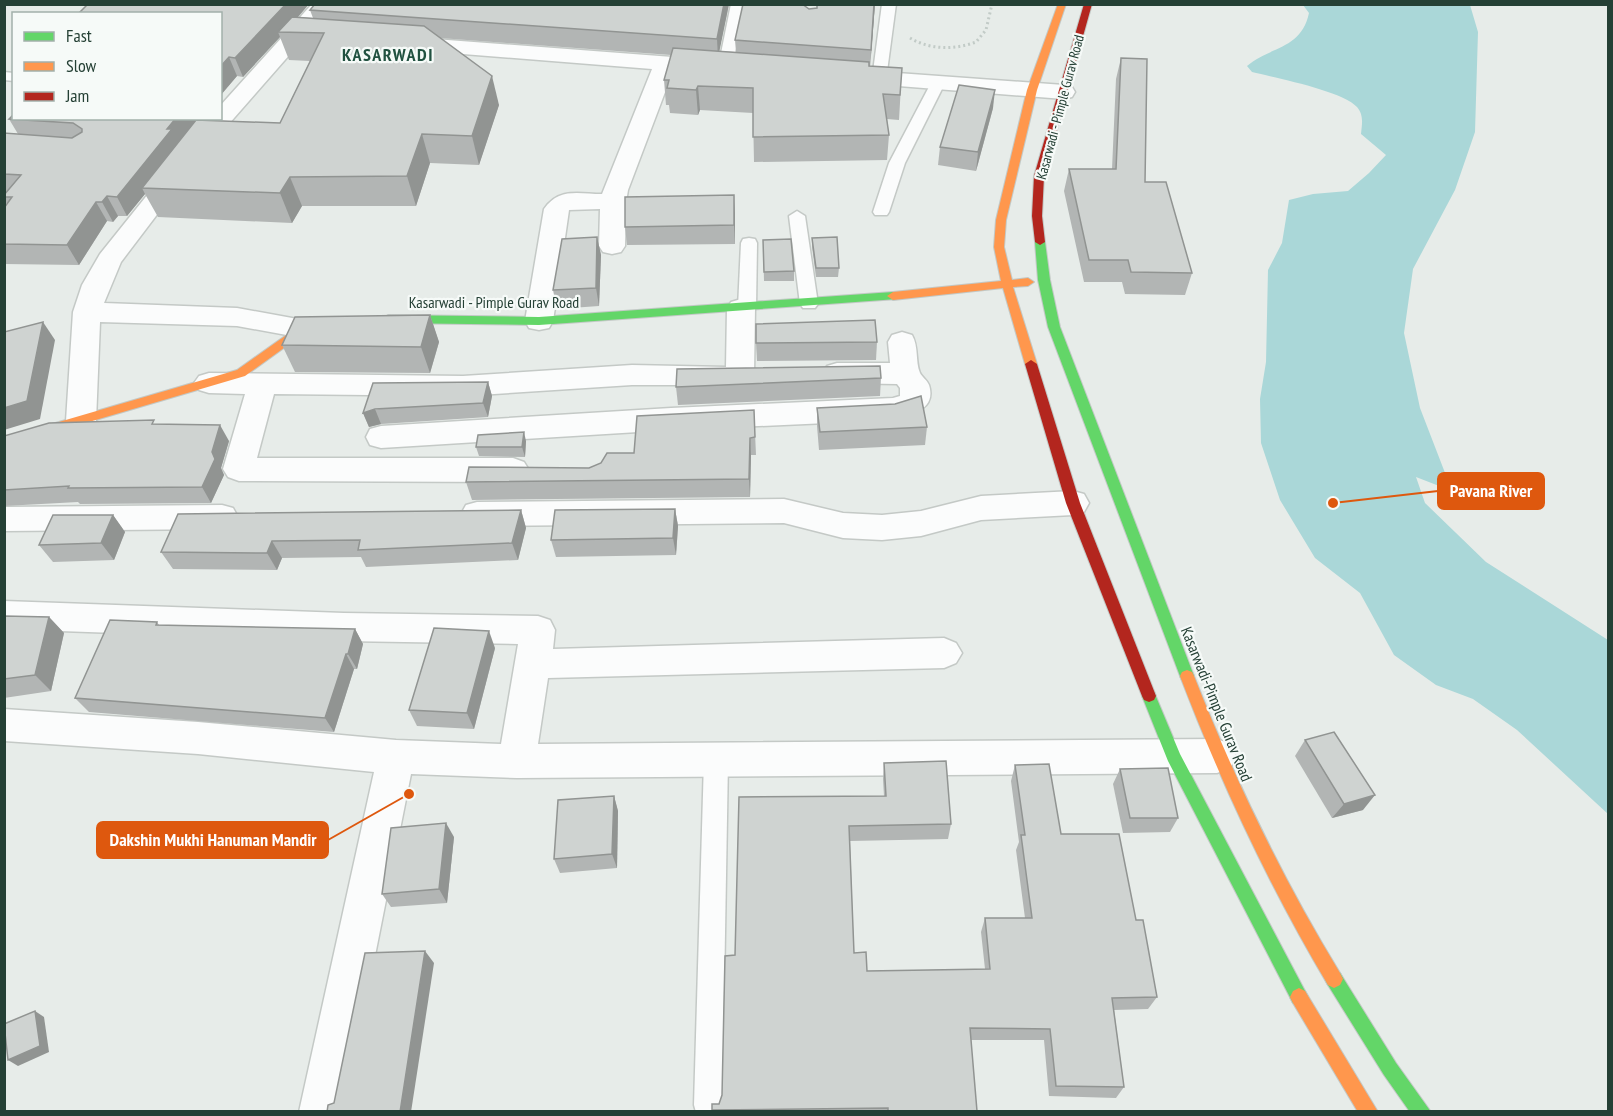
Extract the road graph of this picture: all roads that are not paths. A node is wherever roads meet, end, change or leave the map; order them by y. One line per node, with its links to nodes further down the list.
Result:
1 (324, 4): 24 (street)
2 (738, 4): 8 (lane)
3 (889, 4): 11 (lane)
4 (1062, 4): 13 (street, Kasarwadi - Pimple Gurav Road)
5 (1088, 4): 14 (street, Kasarwadi - Pimple Gurav Road)
6 (391, 43): 7 (street)
7 (664, 63): 8 (street); 15 (street)
8 (725, 68): 9 (street)
9 (748, 70)
10 (832, 76): 11 (street)
11 (879, 79): 12 (street)
12 (939, 83): 13 (street); 16 (lane)
13 (1032, 90): 14 (street); 21 (street, Kasarwadi - Pimple Gurav Road)
14 (1064, 92): 20 (street, Kasarwadi - Pimple Gurav Road)
15 (613, 202): 19 (street); 26 (street)
16 (881, 212)
17 (797, 216): 22 (lane)
18 (749, 243): 23 (lane)
19 (612, 246)
20 (1044, 280): 21 (street, Kasarwadi - Pimple Gurav Road); 49 (street, Kasarwadi-Pimple Gurav Road)
21 (1007, 284): 22 (street, Kasarwadi - Pimple Gurav Road); 40 (street)
22 (809, 303): 23 (street, Kasarwadi - Pimple Gurav Road)
23 (744, 308): 26 (street, Kasarwadi - Pimple Gurav Road); 32 (street)
24 (87, 312): 28 (street); 36 (street)
25 (370, 320): 26 (street, Kasarwadi - Pimple Gurav Road)
26 (539, 321)
27 (332, 324): 28 (street)
28 (303, 329): 34 (street)
29 (902, 342): 33 (street)
30 (772, 374): 32 (street)
31 (807, 374): 33 (street)
32 (740, 375): 35 (street)
33 (906, 375): 37 (street)
34 (209, 383): 35 (street); 36 (street)
35 (262, 384): 39 (street)
36 (81, 421): 38 (street)
37 (381, 437)
38 (4, 442)
39 (546, 471)
40 (1073, 503): 41 (street); 48 (street)
41 (448, 515)
42 (256, 517): 43 (street)
43 (4, 519)
44 (4, 615): 46 (street)
45 (944, 653): 46 (street)
46 (533, 664): 52 (street)
47 (4, 725): 50 (street)
48 (1173, 756): 49 (street); 51 (street); 55 (street)
49 (1217, 756): 56 (street, Kasarwadi-Pimple Gurav Road)
50 (396, 757): 52 (street); 54 (street)
51 (716, 760): 52 (street); 53 (lane)
52 (517, 761)
53 (708, 1105)
54 (321, 1112)
55 (1369, 1112)
56 (1422, 1112)

